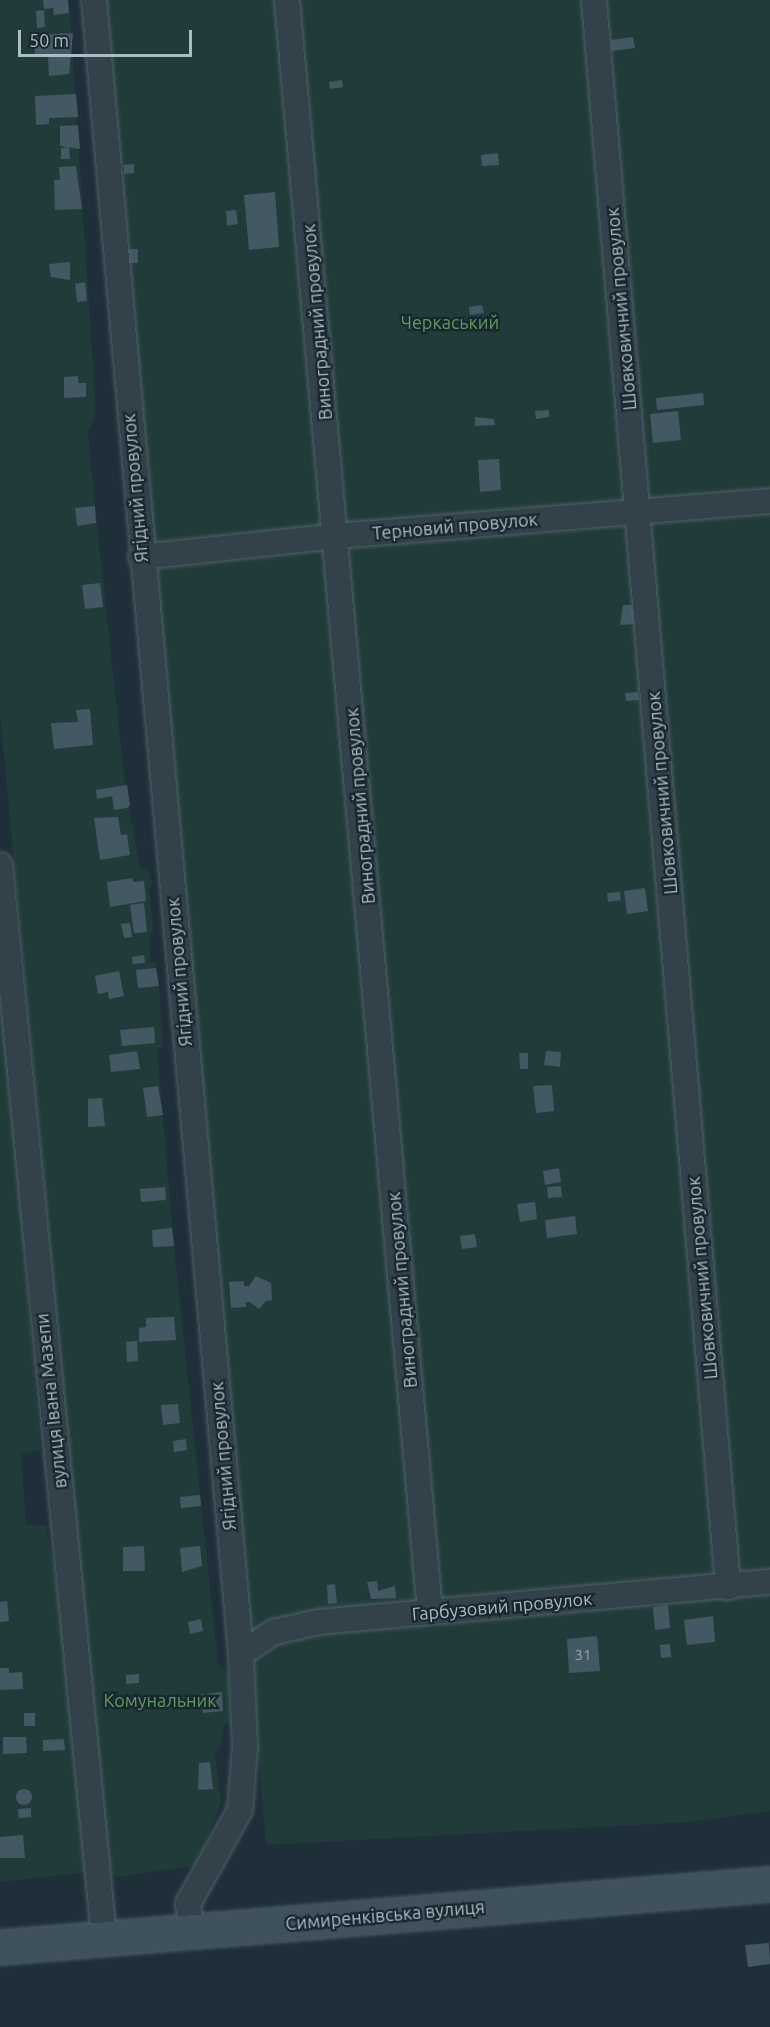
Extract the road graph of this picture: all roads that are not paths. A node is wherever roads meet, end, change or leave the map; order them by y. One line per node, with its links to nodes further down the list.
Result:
1 (94, 0): 7 (street, Ягідний провулок)
2 (287, 0): 6 (street, Виноградний провулок)
3 (594, 0): 5 (street, Шовковичний провулок)
4 (770, 501): 5 (street, Терновий провулок)
5 (639, 512): 6 (street, Терновий провулок); 10 (street, Шовковичний провулок)
6 (336, 536): 7 (street, Терновий провулок); 11 (street, Виноградний провулок)
7 (141, 558): 12 (street, Ягідний провулок)
8 (0, 865): 15 (street, вулиця Івана Мазепи)
9 (770, 1582): 10 (street, Гарбузовий провулок)
10 (728, 1587): 11 (street, Гарбузовий провулок)
11 (430, 1612): 12 (street, Гарбузовий провулок)
12 (241, 1654): 14 (street, Ягідний провулок)
13 (770, 1884): 14 (main road, Симиренківська вулиця)
14 (192, 1931): 15 (main road, Симиренківська вулиця)
15 (104, 1938): 16 (main road, Симиренківська вулиця)
16 (0, 1947)

